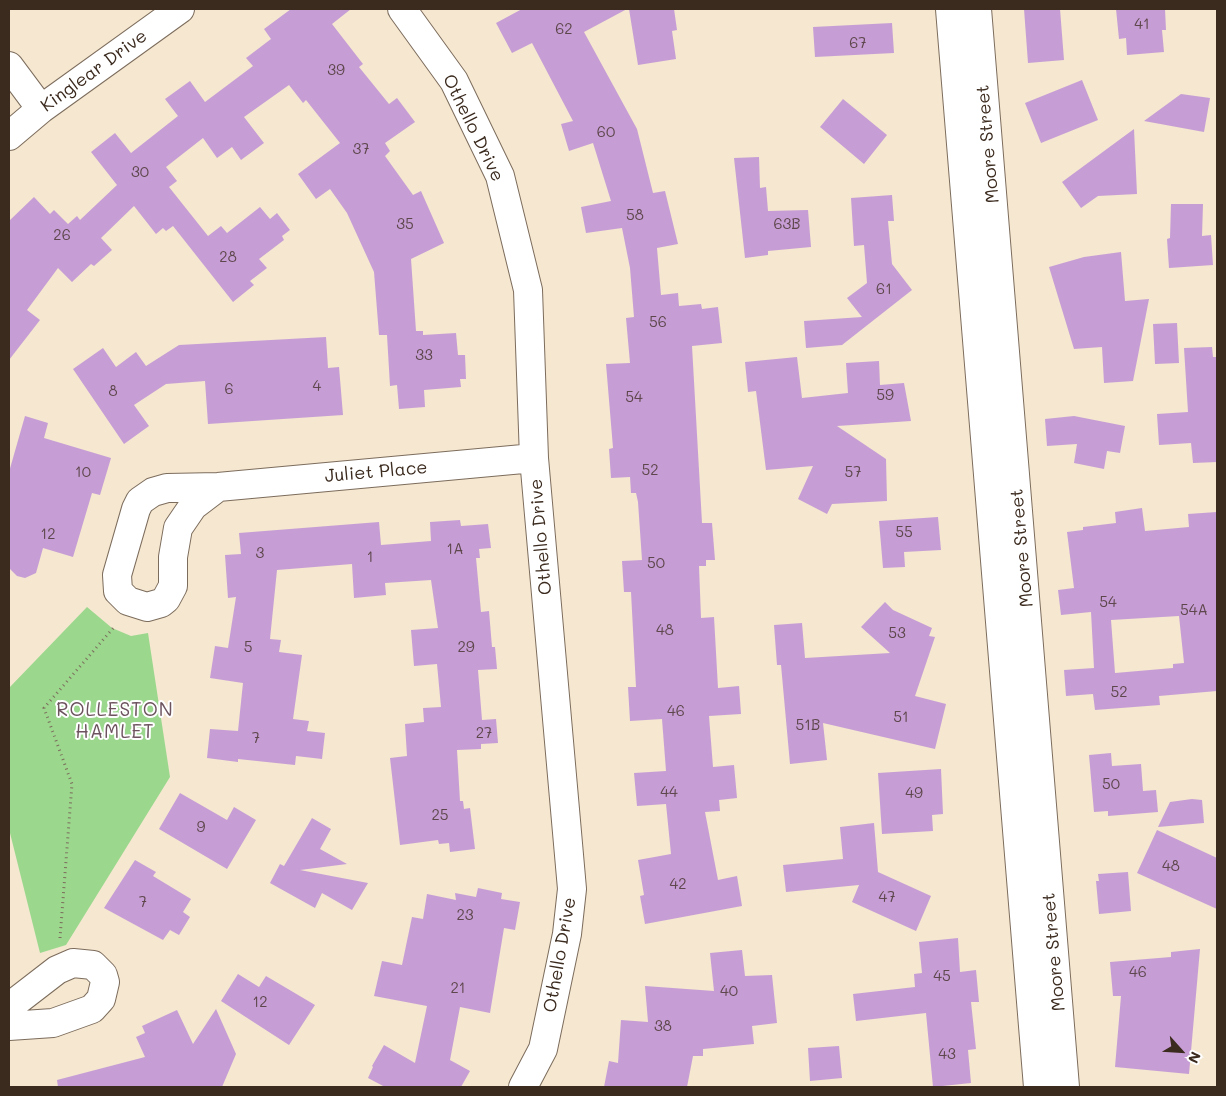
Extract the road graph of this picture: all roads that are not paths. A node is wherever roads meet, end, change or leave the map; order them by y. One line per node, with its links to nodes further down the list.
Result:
1 (180, 9): 6 (street, Kinglear Drive)
2 (402, 9): 8 (street, Othello Drive)
3 (950, 9): 13 (street, Moore Street)
4 (977, 9): 14 (street, Moore Street)
5 (9, 66): 6 (street)
6 (41, 109): 7 (street, Kinglear Drive)
7 (9, 136)
8 (534, 458): 9 (street, Juliet Place); 12 (street, Othello Drive)
9 (218, 487): 9 (street, Juliet Place)
10 (9, 1007): 11 (street)
11 (9, 1026)
12 (523, 1087)
13 (1038, 1087)
14 (1065, 1087)

